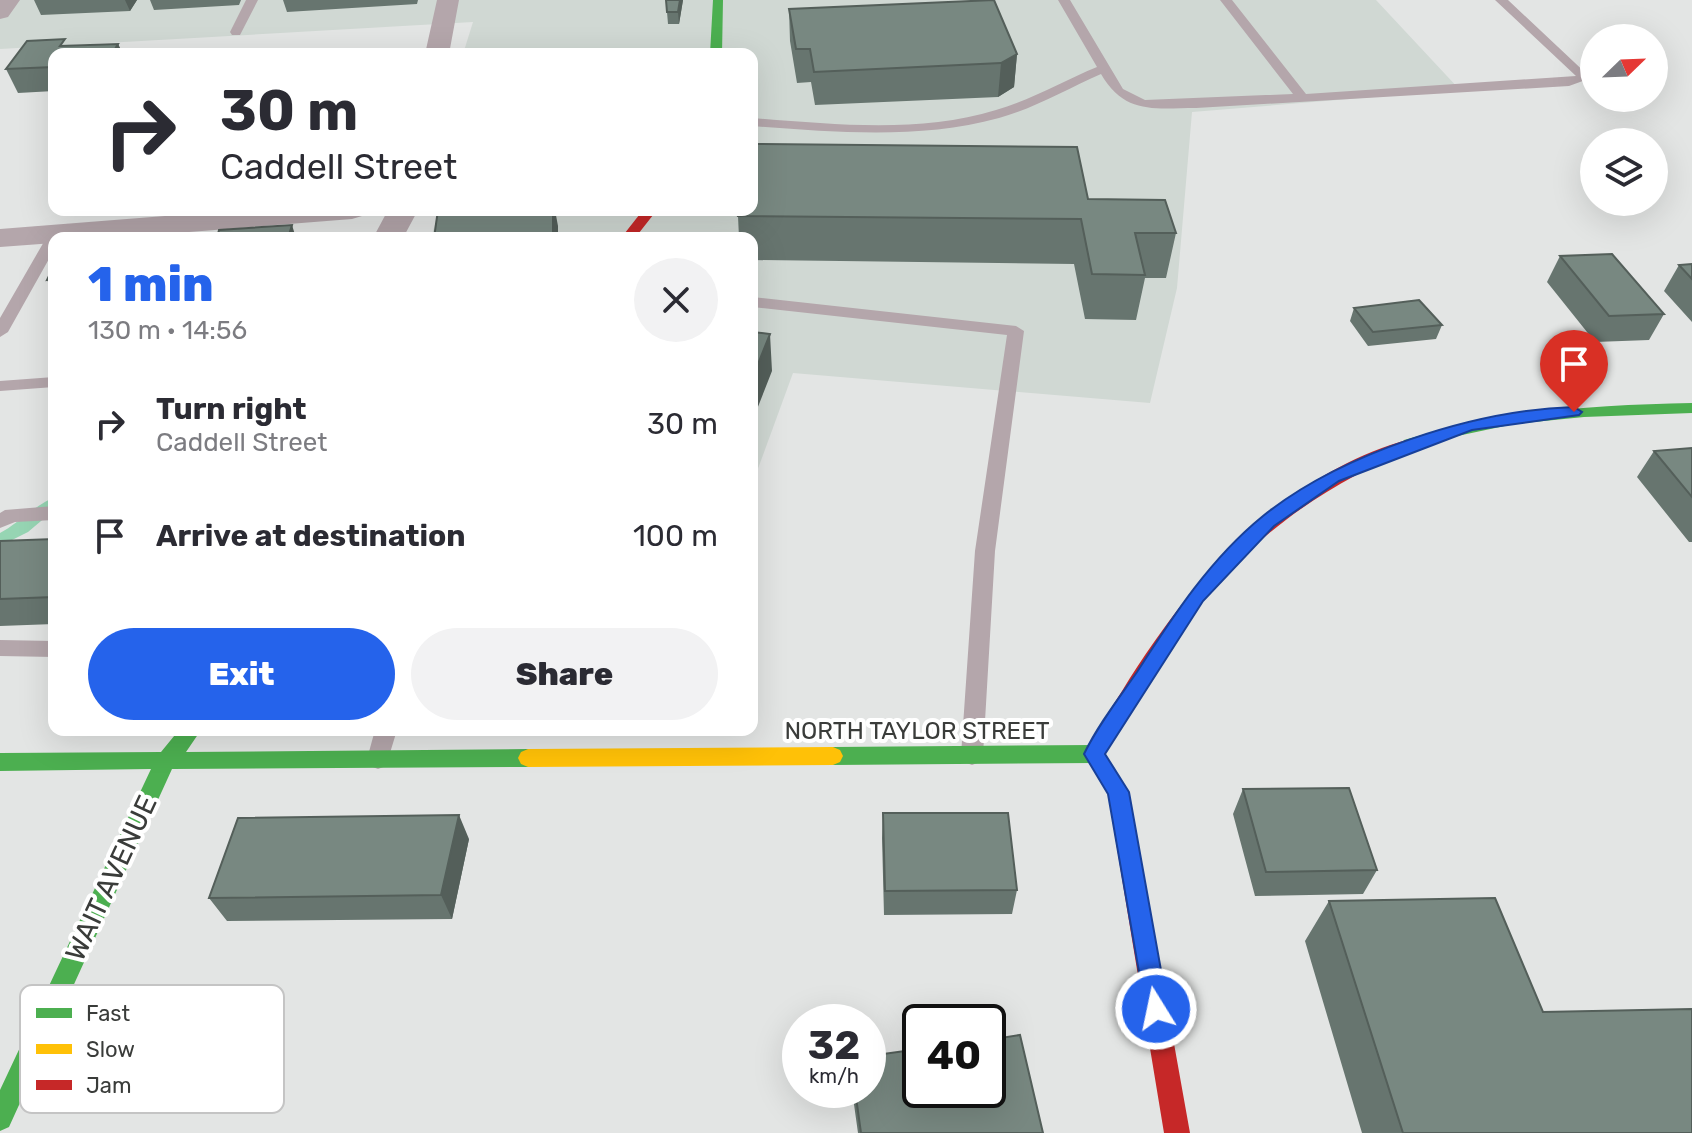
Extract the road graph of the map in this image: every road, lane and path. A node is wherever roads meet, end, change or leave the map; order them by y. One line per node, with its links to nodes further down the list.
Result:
1 (9, 0): 8 (street)
2 (252, 0): 9 (lane)
3 (448, 0): 10 (street)
4 (718, 0): 11 (street)
5 (1064, 0): 12 (lane)
6 (1226, 0): 13 (lane)
7 (1501, 0): 13 (lane)
8 (0, 12)
9 (236, 32)
10 (438, 48)
11 (716, 48)
12 (1101, 70): 13 (lane); 14 (lane)
13 (1303, 98)
14 (758, 122)
15 (275, 216): 17 (street)
16 (645, 216): 18 (street)
17 (69, 232)
18 (633, 232)
19 (48, 234): 20 (street)
20 (0, 238)
21 (48, 247): 23 (lane)
22 (758, 303): 34 (lane)
23 (0, 332)
24 (48, 382): 25 (lane)
25 (0, 386)
26 (1692, 408): 33 (street)
27 (48, 513): 28 (lane)
28 (0, 521)
29 (0, 648): 30 (lane)
30 (48, 649)
31 (186, 736): 37 (street, WAIT AVENUE)
32 (384, 736): 35 (lane)
33 (1094, 754): 34 (street, NORTH TAYLOR STREET); 41 (street)
34 (972, 755): 35 (street, NORTH TAYLOR STREET)
35 (378, 759): 37 (street, NORTH TAYLOR STREET)
36 (0, 762): 37 (street, NORTH TAYLOR STREET)
37 (164, 764): 38 (street, WAIT AVENUE)
38 (62, 985)
39 (20, 1075): 40 (street, WAIT AVENUE)
40 (0, 1118)
41 (1177, 1133)

